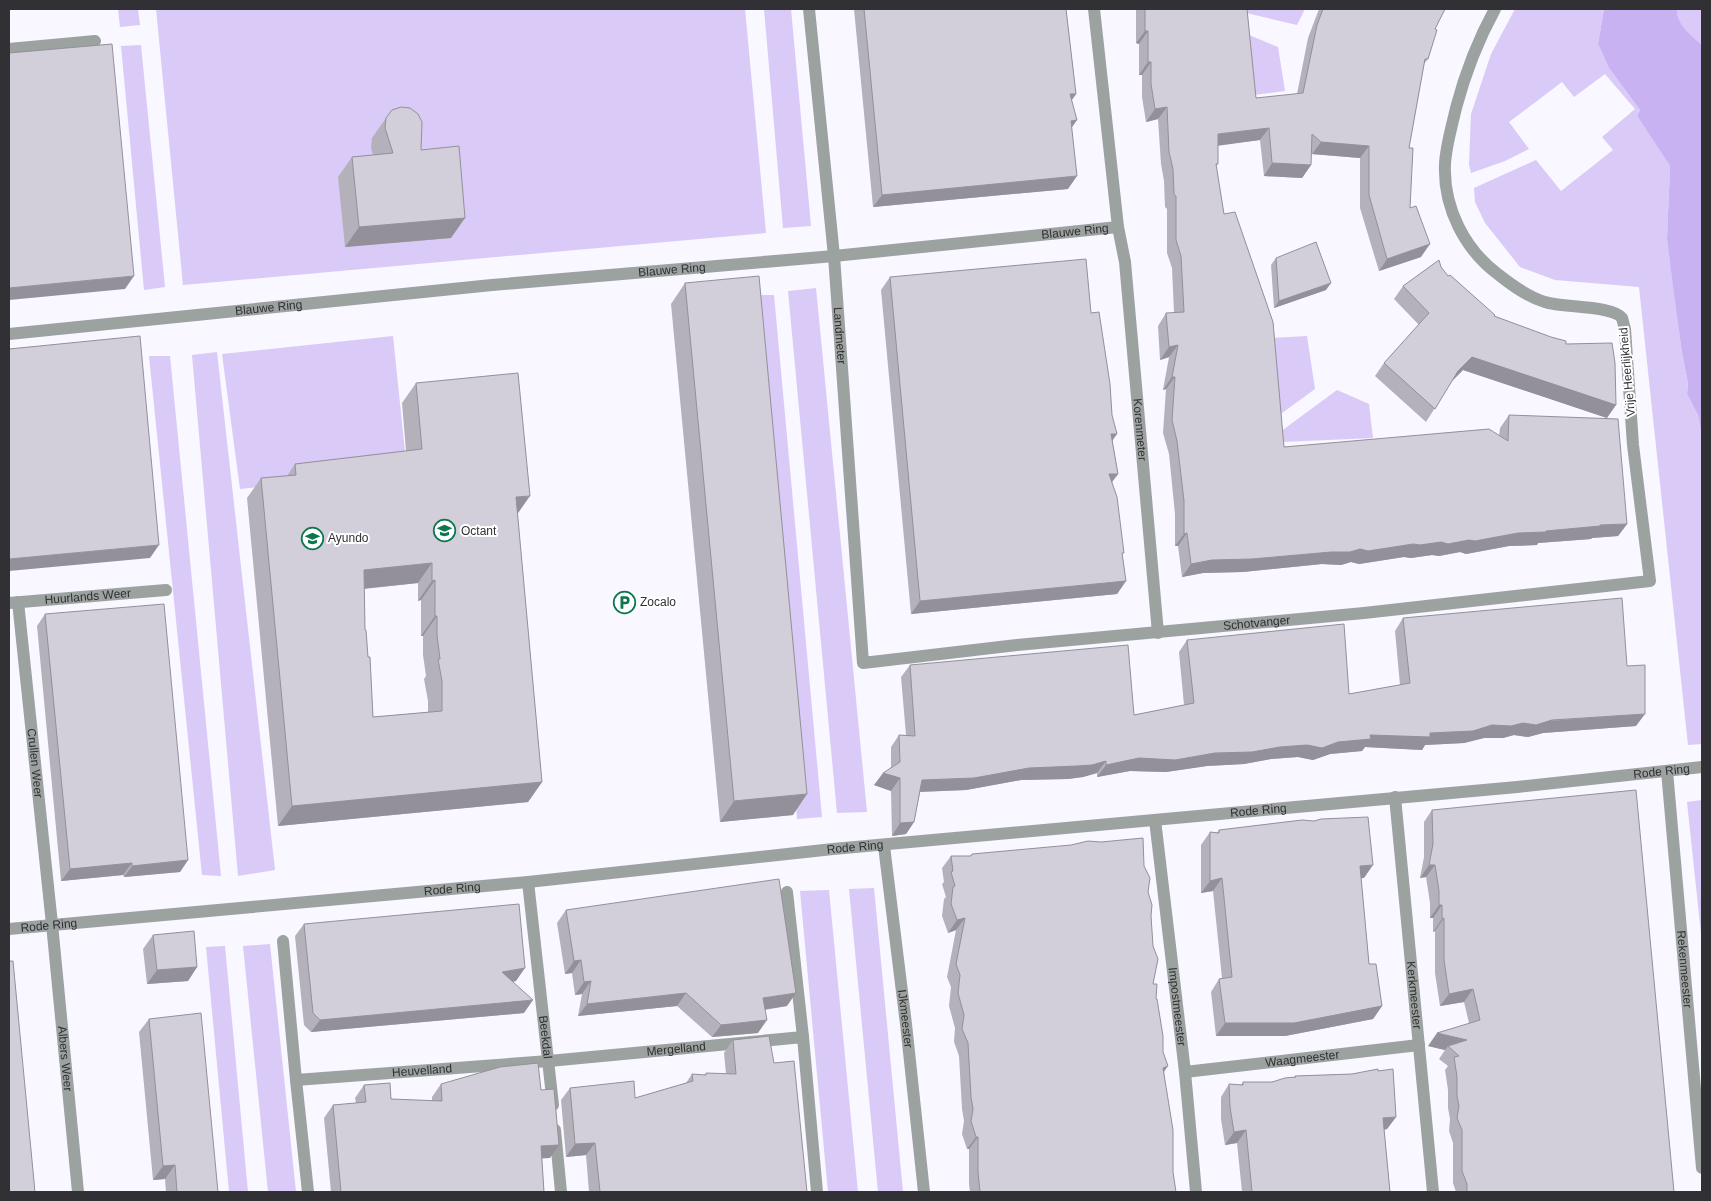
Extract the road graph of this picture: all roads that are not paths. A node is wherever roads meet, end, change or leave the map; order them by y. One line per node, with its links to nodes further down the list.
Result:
1 (809, 9): 7 (street, Landmeter)
2 (1094, 9): 6 (street, Blauwe Ring)
3 (1495, 9): 9 (street, Vrije Heerlijkheid)
4 (95, 41): 5 (street)
5 (9, 49)
6 (1118, 227): 7 (street, Blauwe Ring); 12 (street, Korenmeter)
7 (834, 256): 8 (street, Blauwe Ring); 13 (street, Landmeter)
8 (9, 334)
9 (1650, 581): 12 (street, Schotvanger)
10 (166, 590): 11 (street, Huurlands Weer)
11 (13, 602): 21 (street, Crullen Weer)
12 (1158, 633): 13 (street, Schotvanger)
13 (863, 663)
14 (1702, 767): 15 (street, Rode Ring)
15 (1668, 770): 16 (street, Rode Ring); 29 (street, Rekenmeester)
16 (1395, 798): 17 (street, Rode Ring); 25 (street, Kerkmeester)
17 (1155, 820): 18 (street, Rode Ring); 27 (street, Impostmeester)
18 (884, 846): 19 (street, Rode Ring); 34 (street, IJkmeester)
19 (528, 882): 21 (street, Rode Ring); 26 (street, Beekdal)
20 (787, 892): 24 (street)
21 (52, 924): 22 (street, Rode Ring); 30 (street, Albers Weer)
22 (9, 929)
23 (283, 941): 28 (street)
24 (803, 1037): 26 (street, Mergelland); 33 (street)
25 (1420, 1046): 27 (street, Waagmeester); 36 (street, Kerkmeester)
26 (549, 1061): 28 (street, Heuvelland); 32 (street, Beekdal)
27 (1185, 1072): 35 (street, Impostmeester)
28 (296, 1080): 31 (street)
29 (1702, 1168)
30 (78, 1192)
31 (308, 1192)
32 (561, 1192)
33 (817, 1192)
34 (924, 1192)
35 (1196, 1192)
36 (1433, 1192)

